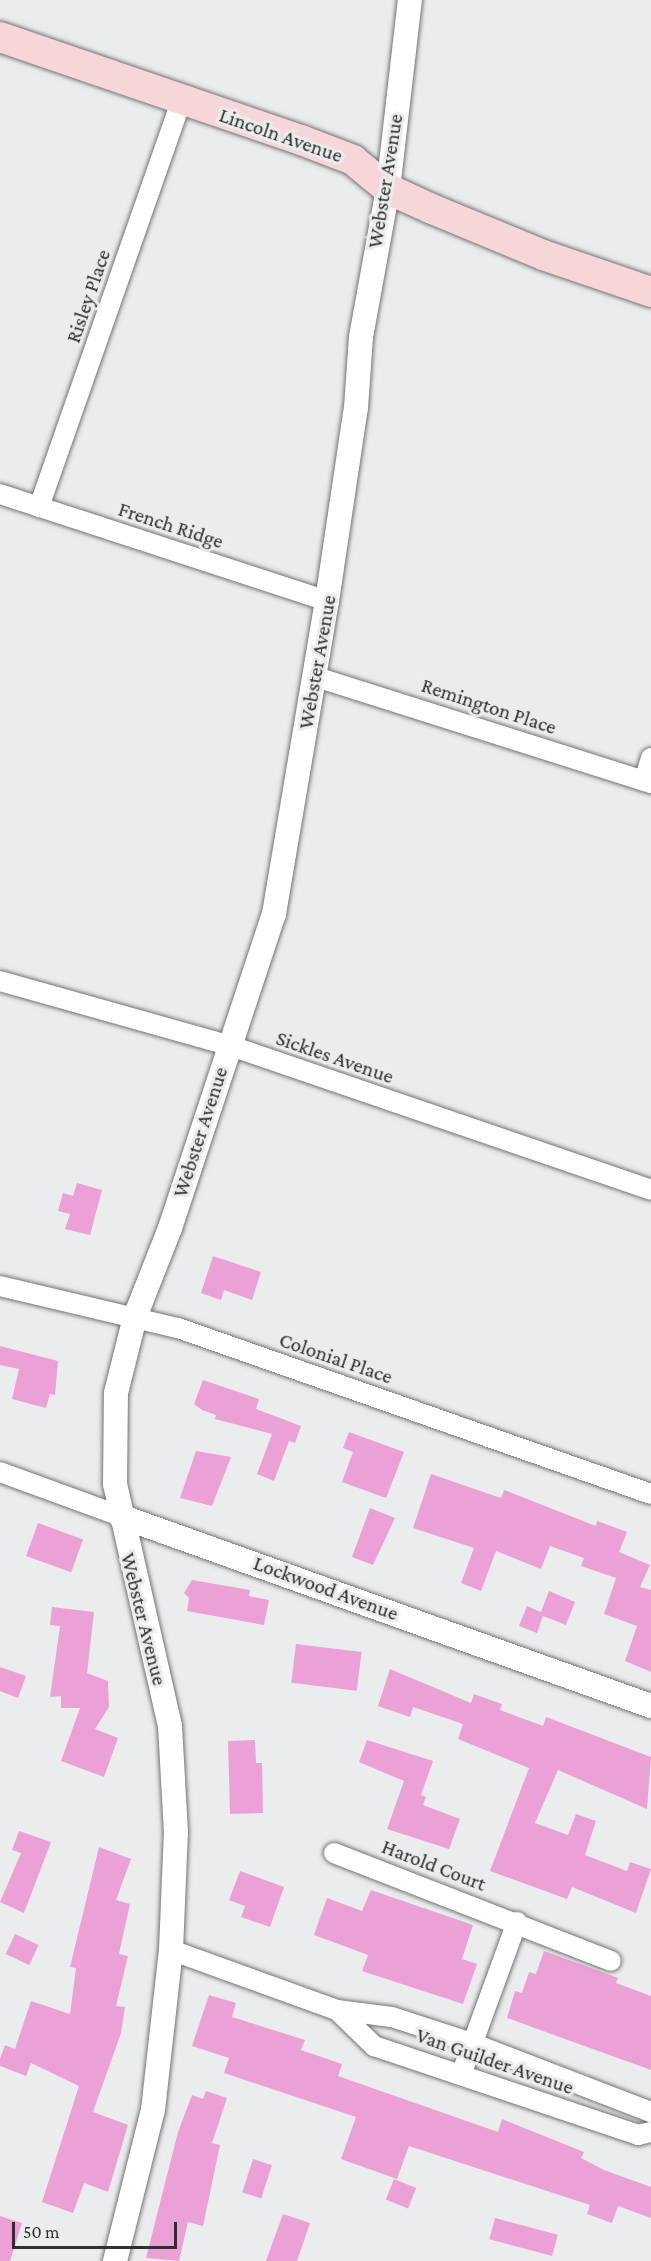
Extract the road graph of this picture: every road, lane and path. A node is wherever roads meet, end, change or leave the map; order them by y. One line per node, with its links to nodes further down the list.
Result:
1 (410, 0): 4 (street, Webster Avenue)
2 (0, 38): 3 (main road, Lincoln Avenue)
3 (181, 101): 4 (main road, Lincoln Avenue); 7 (street, Risley Place)
4 (388, 189): 5 (main road, Lincoln Avenue); 8 (street, Webster Avenue)
5 (651, 292)
6 (0, 494): 7 (street, French Ridge)
7 (39, 507): 8 (street, French Ridge)
8 (327, 601): 9 (street, Webster Avenue)
9 (313, 676): 11 (street, Remington Place); 13 (street, Webster Avenue)
10 (651, 758): 11 (street)
11 (648, 782)
12 (0, 981): 13 (street, Sickles Avenue)
13 (228, 1045): 14 (street, Sickles Avenue); 16 (street, Webster Avenue)
14 (651, 1190)
15 (0, 1286): 16 (street, Colonial Place)
16 (135, 1317): 18 (street, Colonial Place); 19 (street, Webster Avenue)
17 (0, 1472): 19 (street, Lockwood Avenue)
18 (651, 1494)
19 (120, 1516): 20 (street, Lockwood Avenue); 23 (street, Webster Avenue)
20 (651, 1706)
21 (334, 1853): 22 (street, Harold Court)
22 (517, 1922): 24 (street, Harold Court); 26 (street)
23 (171, 1950): 25 (street, Van Guilder Avenue); 30 (street, Webster Avenue)
24 (611, 1961)
25 (337, 2010): 26 (street, Van Guilder Avenue); 27 (street, Van Guilder Avenue)
26 (472, 2043): 27 (street); 28 (street, Van Guilder Avenue)
27 (461, 2075): 29 (street, Van Guilder Avenue)
28 (651, 2112)
29 (651, 2132)
30 (115, 2261)

